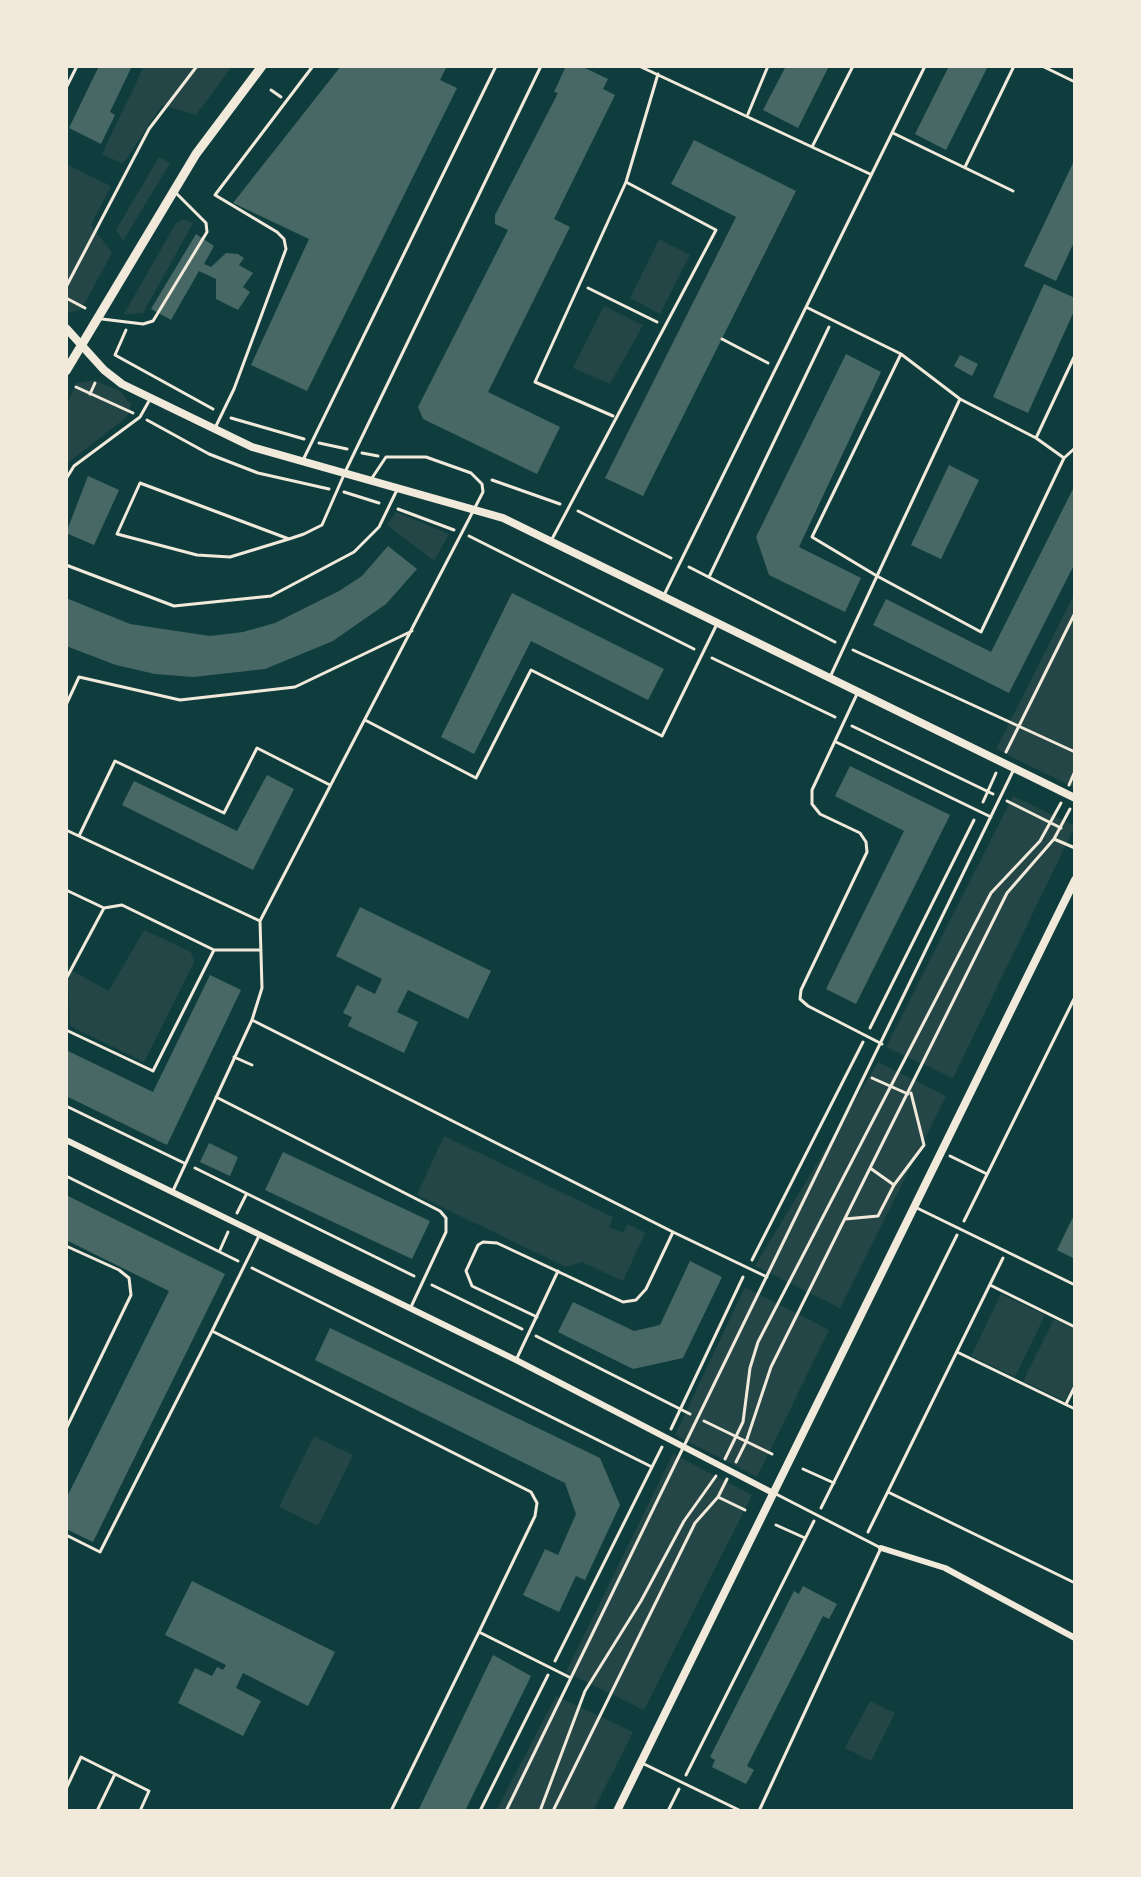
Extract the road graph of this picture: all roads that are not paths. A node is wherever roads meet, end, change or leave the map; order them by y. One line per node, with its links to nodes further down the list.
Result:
1 (77, 66): 14 (lane)
2 (262, 66): 21 (main road)
3 (313, 66): 33 (lane)
4 (496, 66): 37 (lane)
5 (541, 66): 38 (lane)
6 (639, 66): 12 (lane)
7 (768, 66): 15 (lane)
8 (853, 66): 17 (lane)
9 (925, 66): 16 (lane)
10 (1014, 66): 18 (lane)
11 (1042, 66): 13 (lane)
12 (658, 74): 15 (lane); 20 (lane)
13 (1075, 82)
14 (66, 88)
15 (748, 115): 17 (lane)
16 (893, 133): 18 (lane); 19 (lane)
17 (812, 147): 19 (lane)
18 (965, 167): 22 (lane)
19 (871, 174): 23 (lane)
20 (626, 182): 32 (lane); 32 (lane)
21 (174, 191): 24 (main road); 24 (lane)
22 (1013, 191)
23 (806, 307): 27 (lane); 47 (lane)
24 (98, 318): 26 (main road)
25 (66, 328): 26 (street)
26 (81, 345): 29 (main road); 30 (street)
27 (901, 354): 31 (lane); 46 (lane)
28 (1075, 355): 34 (lane)
29 (66, 371)
30 (151, 398): 33 (street); 39 (lane)
31 (960, 399): 34 (lane); 46 (lane)
32 (614, 417): 44 (lane)
33 (215, 429): 37 (street)
34 (1036, 438): 36 (lane)
35 (1075, 448): 36 (lane)
36 (1064, 458): 46 (lane)
37 (302, 463): 38 (street)
38 (345, 474): 40 (street); 43 (lane)
39 (66, 479)
40 (371, 480): 41 (street); 42 (lane)
41 (399, 488): 42 (street); 45 (lane)
42 (476, 508): 44 (street); 49 (lane)
43 (289, 539): 43 (lane)
44 (552, 539): 47 (street)
45 (66, 565)
46 (877, 576): 50 (lane)
47 (664, 596): 48 (street)
48 (717, 623): 50 (street); 53 (lane)
49 (412, 631): 52 (lane); 53 (lane)
50 (829, 679): 51 (street)
51 (857, 694): 54 (lane); 55 (street)
52 (66, 705)
53 (365, 720): 56 (lane)
54 (835, 742): 58 (lane); 70 (lane)
55 (1014, 769): 57 (street); 58 (lane)
56 (330, 785): 60 (lane); 64 (lane)
57 (1075, 798)
58 (991, 817): 70 (lane)
59 (66, 830): 60 (lane)
60 (79, 836): 64 (lane)
61 (1075, 880): 78 (street)
62 (66, 890): 63 (lane)
63 (104, 908): 65 (lane); 67 (lane)
64 (260, 921): 66 (lane)
65 (214, 950): 66 (lane); 69 (lane)
66 (262, 950): 68 (lane)
67 (66, 979)
68 (252, 1020): 71 (lane); 79 (lane)
69 (66, 1030)
70 (882, 1044): 83 (lane)
71 (234, 1057): 72 (lane); 73 (lane)
72 (252, 1065)
73 (215, 1097): 76 (lane); 85 (lane)
74 (66, 1106): 76 (lane)
75 (66, 1140): 77 (street)
76 (184, 1163): 77 (lane)
77 (172, 1193): 80 (street)
78 (914, 1207): 84 (lane); 91 (street)
79 (673, 1232): 82 (lane); 83 (lane)
80 (259, 1236): 85 (street); 87 (lane)
81 (66, 1247): 89 (lane)
82 (558, 1271): 86 (lane); 86 (lane)
83 (768, 1278): 90 (lane)
84 (1075, 1285)
85 (410, 1309): 88 (street)
86 (537, 1317): 88 (lane)
87 (212, 1331): 92 (lane); 94 (lane)
88 (516, 1360): 90 (street)
89 (66, 1429)
90 (685, 1446): 91 (street); 96 (lane)
91 (773, 1493): 93 (lane); 97 (street)
92 (66, 1535)
93 (881, 1548): 95 (street); 106 (lane)
94 (479, 1632): 96 (lane); 102 (lane)
95 (1075, 1638)
96 (571, 1678): 103 (lane)
97 (641, 1762): 104 (street); 105 (lane)
98 (115, 1774): 99 (lane); 100 (lane); 101 (lane)
99 (66, 1789)
100 (97, 1811)
101 (140, 1811)
102 (391, 1811)
103 (506, 1811)
104 (617, 1811)
105 (741, 1811)
106 (759, 1811)

